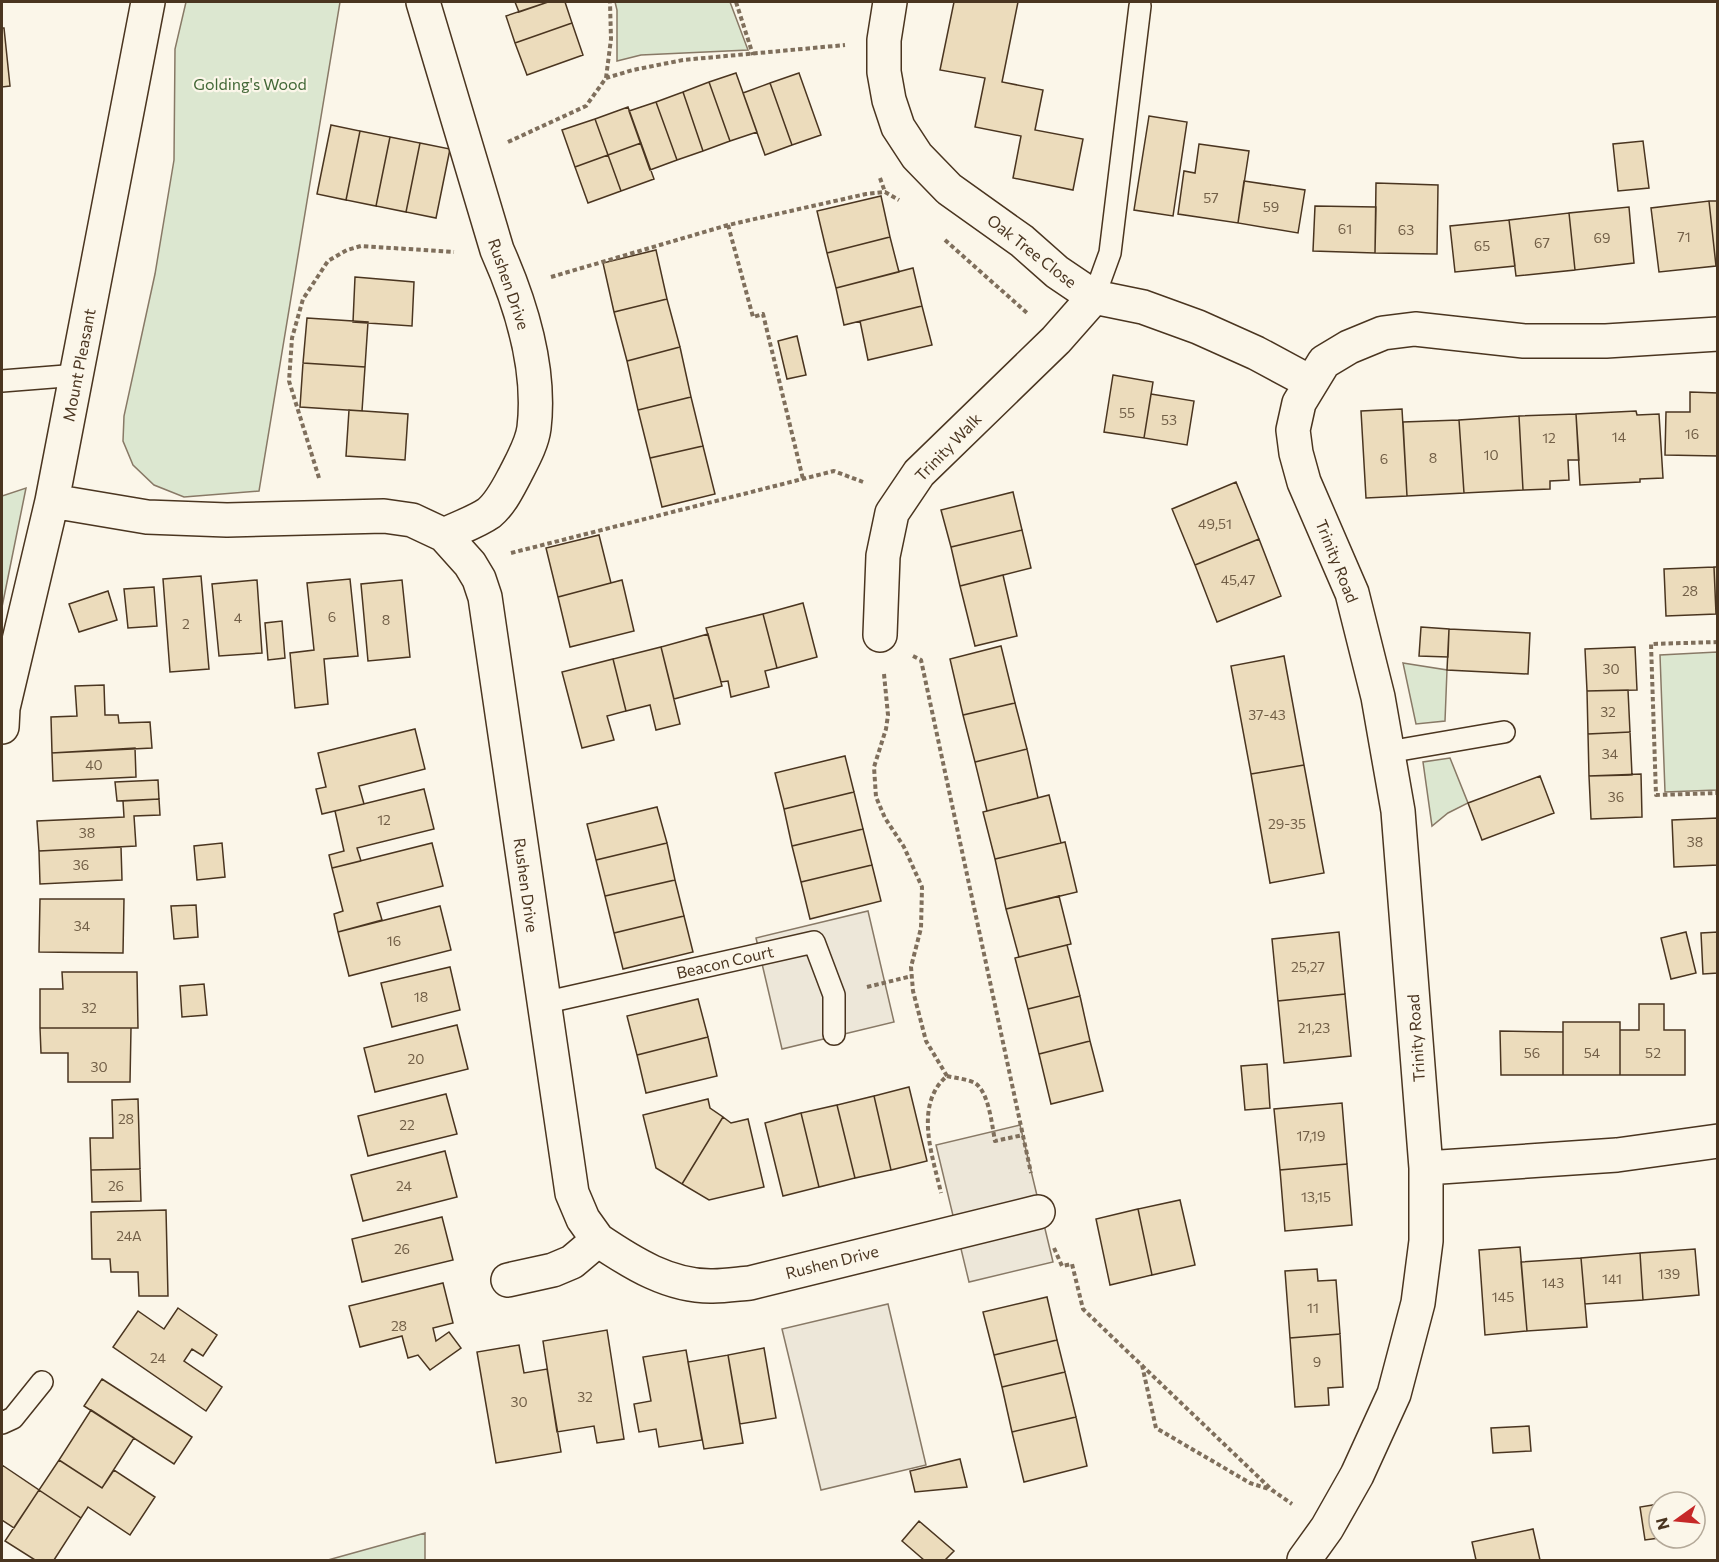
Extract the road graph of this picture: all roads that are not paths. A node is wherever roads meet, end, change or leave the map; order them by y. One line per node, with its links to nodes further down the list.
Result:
1 (148, 2): 7 (street, Mount Pleasant)
2 (423, 2): 11 (street, Rushen Drive)
3 (890, 2): 5 (street, Oak Tree Close)
4 (1140, 6): 5 (lane)
5 (1094, 297): 9 (street, Oak Tree Close); 12 (street, Trinity Walk)
6 (1718, 334): 9 (street, Trinity Road)
7 (78, 375): 8 (lane); 10 (street, Mount Pleasant)
8 (2, 381)
9 (1310, 382): 15 (street, Trinity Road)
10 (52, 501): 11 (street, Rushen Drive); 13 (street, Mount Pleasant)
11 (444, 535): 16 (street, Rushen Drive)
12 (880, 635)
13 (2, 727)
14 (1504, 732): 15 (lane)
15 (1388, 752): 19 (street, Trinity Road)
16 (543, 1003): 17 (lane, Beacon Court); 21 (street, Rushen Drive)
17 (834, 1034)
18 (1718, 1141): 19 (street)
19 (1426, 1168): 25 (street, Trinity Road)
20 (1038, 1212): 21 (street, Rushen Drive)
21 (598, 1240): 22 (street)
22 (508, 1280)
23 (42, 1382): 24 (lane)
24 (2, 1424)
25 (1304, 1560)

